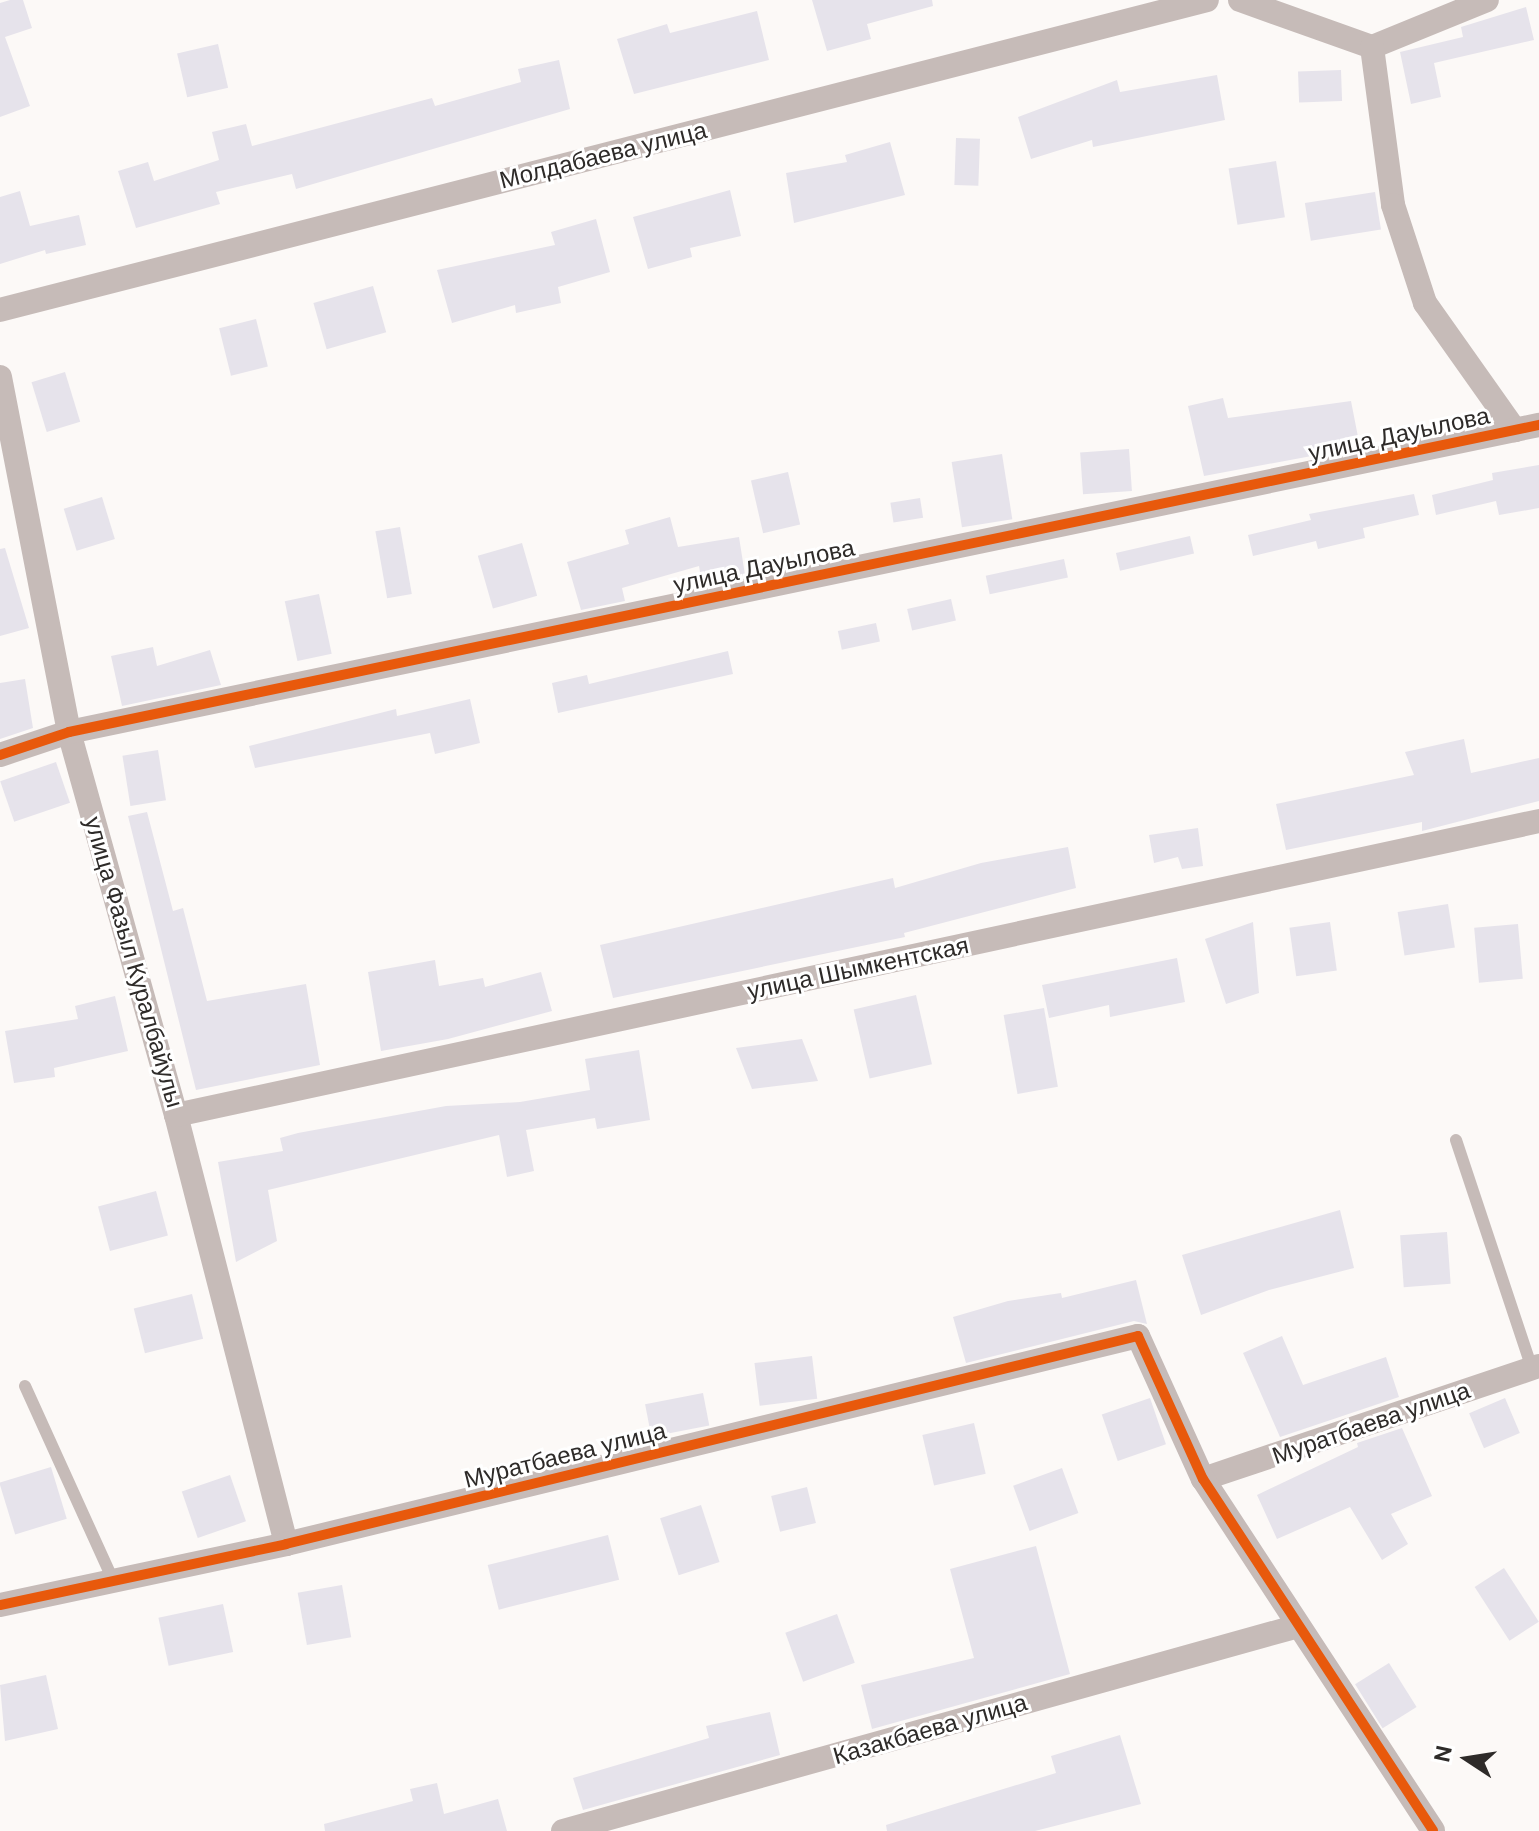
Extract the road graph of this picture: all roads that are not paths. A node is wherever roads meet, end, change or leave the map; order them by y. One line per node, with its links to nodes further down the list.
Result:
1 (1207, 0): 5 (street, Молдабаева улица)
2 (1240, 0): 4 (street)
3 (1487, 0): 4 (street)
4 (1372, 47): 7 (street)
5 (0, 310)
6 (0, 377): 8 (street, улица Фазыл Куралбайулы)
7 (1527, 428): 8 (street, улица Дауылова)
8 (69, 732): 9 (street, улица Дауылова); 11 (street, улица Фазыл Куралбайулы)
9 (0, 755)
10 (1539, 821): 11 (street, улица Шымкентская)
11 (176, 1115): 16 (street, улица Фазыл Куралбайулы)
12 (1456, 1140): 13 (lane)
13 (1536, 1367): 15 (street, Муратбаева улица)
14 (25, 1386): 17 (lane)
15 (1203, 1479): 16 (street, Муратбаева улица); 19 (street)
16 (286, 1544): 17 (street, Муратбаева улица)
17 (114, 1582): 18 (street, Муратбаева улица)
18 (0, 1605)
19 (1298, 1626): 20 (street, Казакбаева улица); 21 (street)
20 (563, 1831)
21 (1433, 1831)

